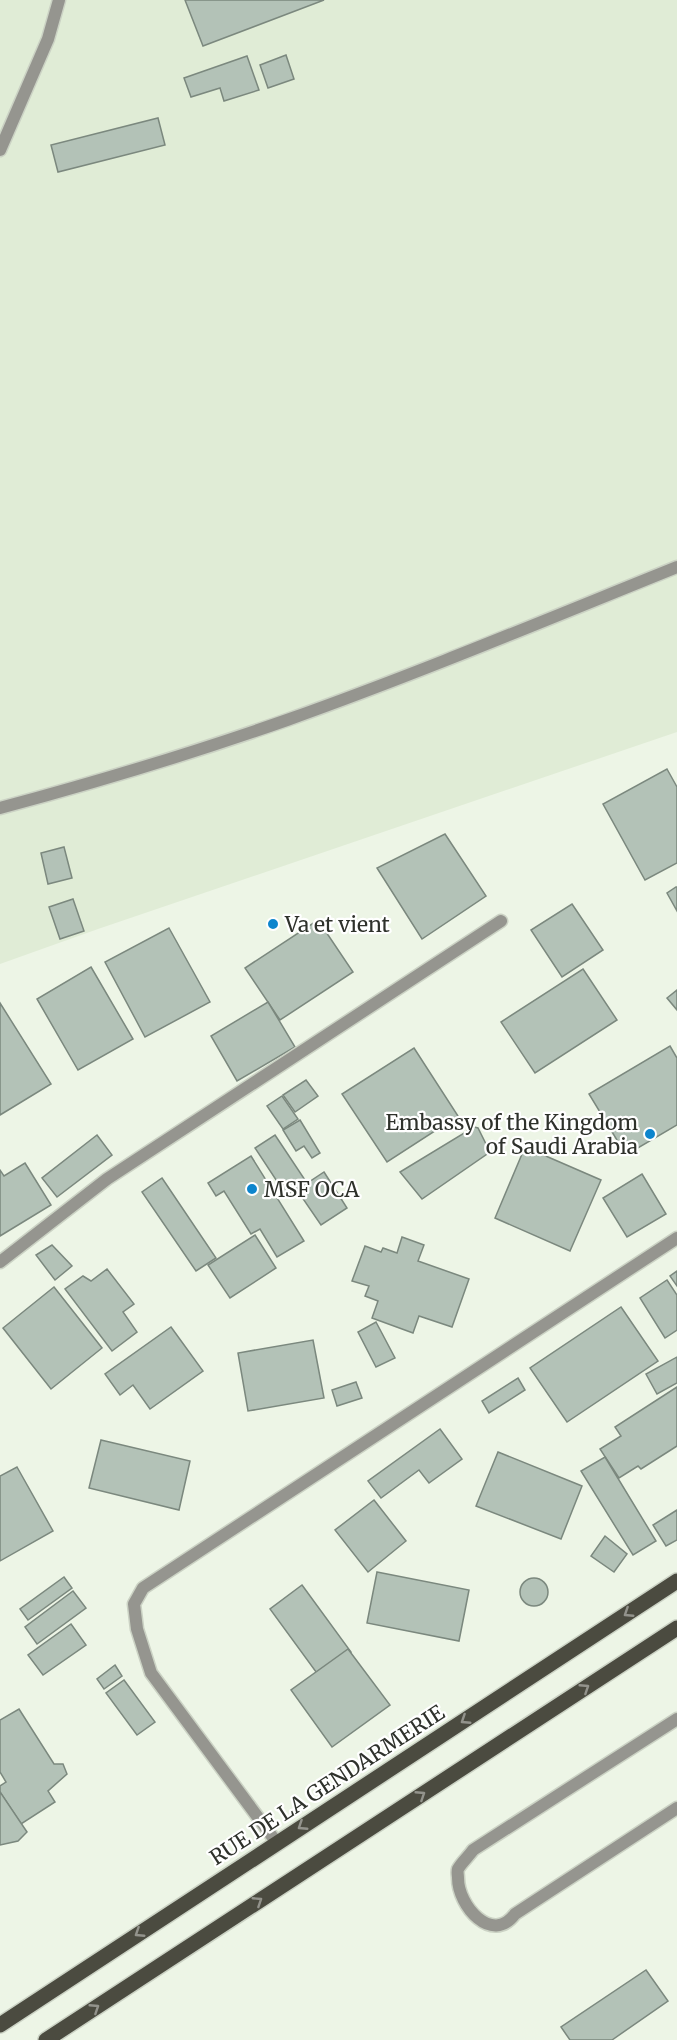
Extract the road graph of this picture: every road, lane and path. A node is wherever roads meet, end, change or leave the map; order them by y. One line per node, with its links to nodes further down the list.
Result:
1 (59, 0): 2 (street)
2 (0, 150)
3 (677, 567): 4 (street)
4 (0, 808)
5 (501, 921): 7 (street)
6 (677, 1238): 12 (street)
7 (0, 1262)
8 (677, 1581): 12 (main road, RUE DE LA GENDARMERIE, one-way to 12)
9 (677, 1628): 14 (main road, one-way to 9)
10 (677, 1719): 11 (street)
11 (677, 1808)
12 (277, 1842): 13 (main road, RUE DE LA GENDARMERIE, one-way to 13)
13 (0, 2025)
14 (46, 2040)

